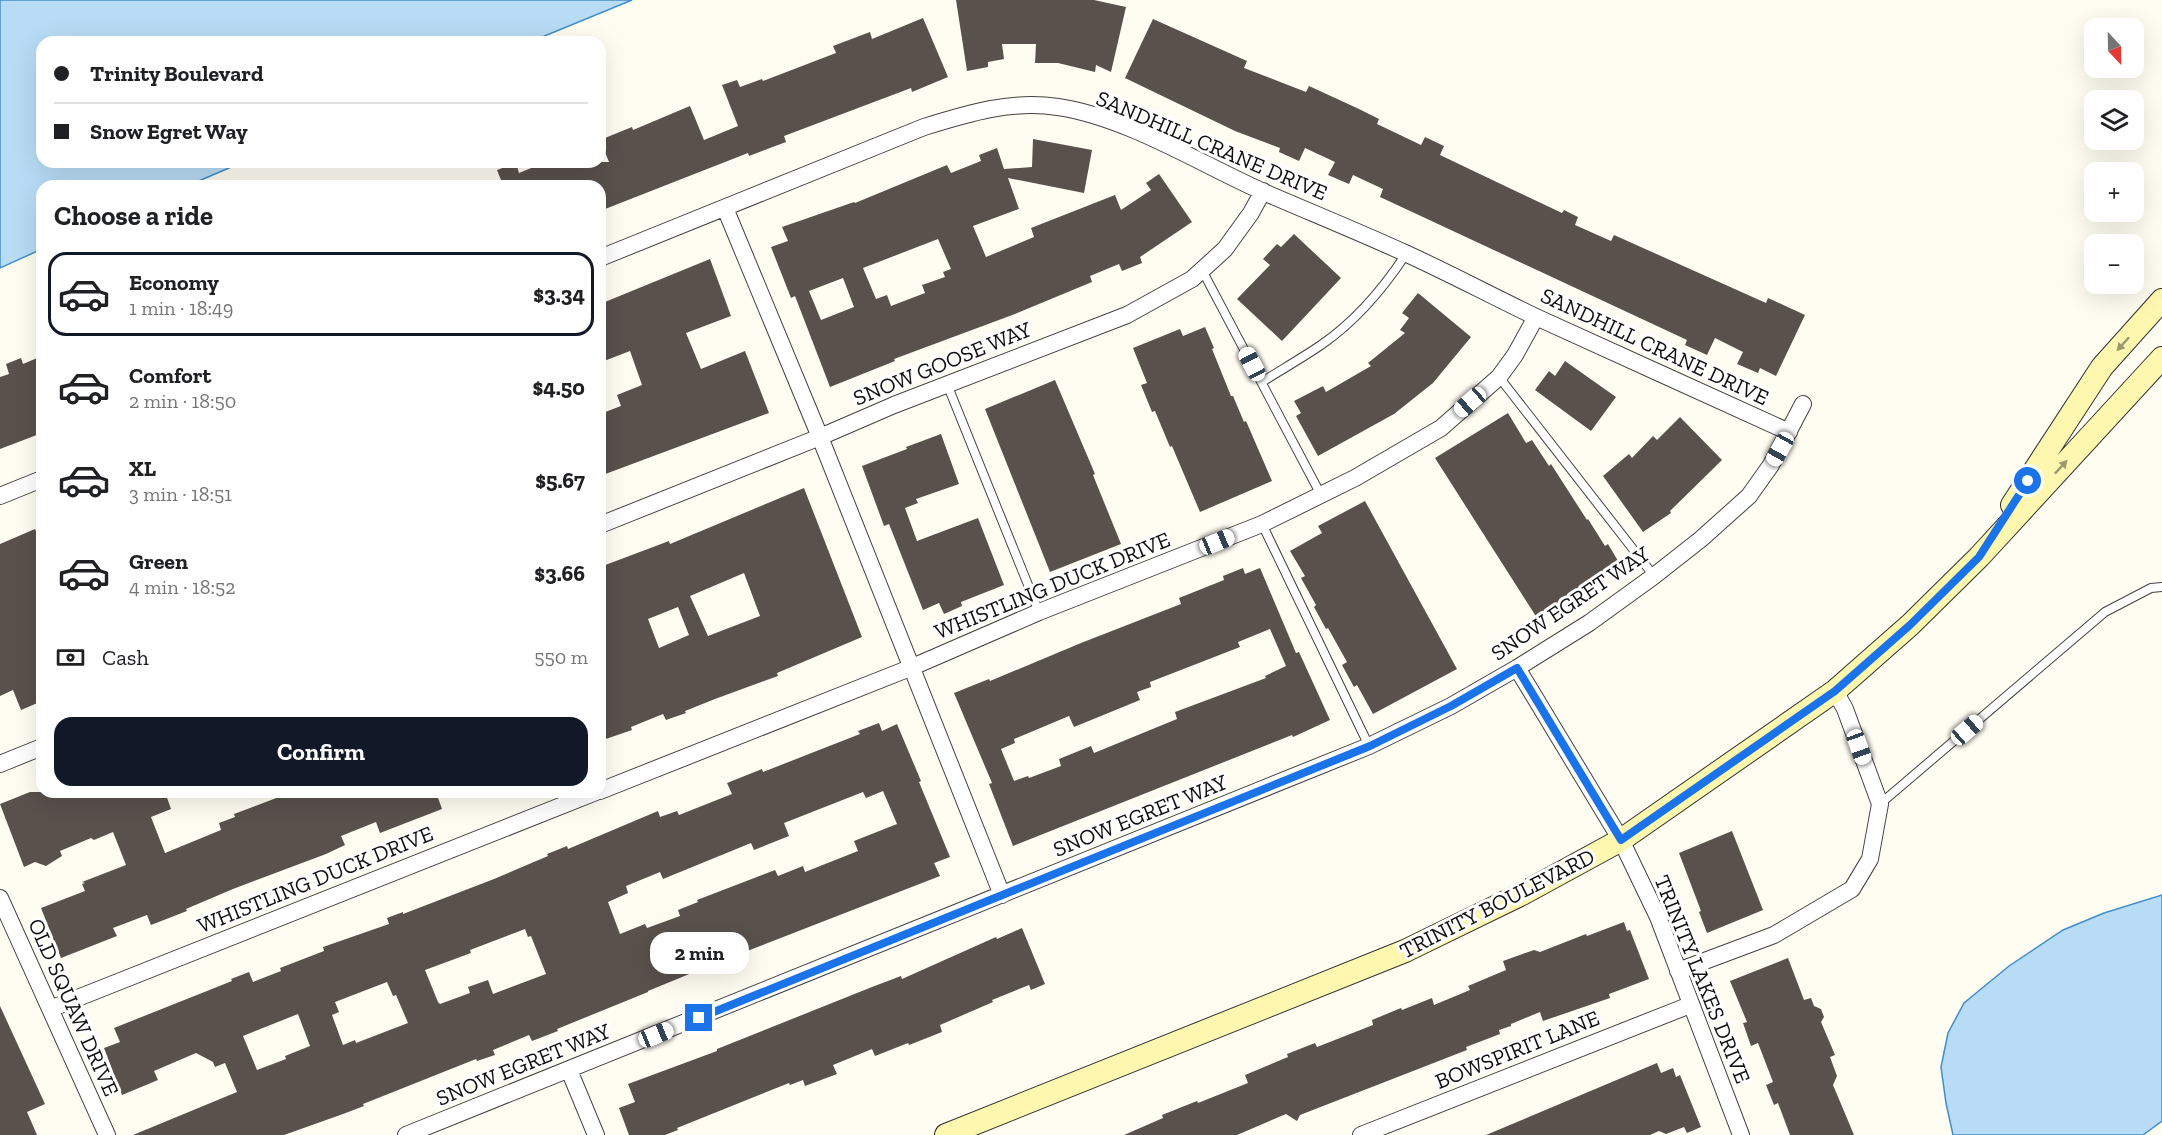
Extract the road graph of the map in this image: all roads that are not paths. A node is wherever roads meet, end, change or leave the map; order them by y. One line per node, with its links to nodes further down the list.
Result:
1 (1263, 192): 2 (street, SANDHILL CRANE DRIVE); 3 (street, SANDHILL CRANE DRIVE); 5 (street, SNOW GOOSE WAY)
2 (725, 208): 4 (street, SANDHILL CRANE DRIVE); 14 (street)
3 (1406, 254): 7 (street, SANDHILL CRANE DRIVE); 10 (lane)
4 (606, 256)
5 (1202, 270): 10 (lane); 11 (street, SNOW GOOSE WAY)
6 (2162, 300): 20 (main road, TRINITY BOULEVARD, one-way to 20)
7 (1536, 317): 9 (street, WHISTLING DUCK DRIVE); 13 (street, SANDHILL CRANE DRIVE)
8 (2162, 358): 20 (main road, TRINITY BOULEVARD, one-way to 8)
9 (1499, 377): 16 (street, WHISTLING DUCK DRIVE); 21 (lane)
10 (1262, 382): 16 (lane)
11 (947, 384): 14 (street, SNOW GOOSE WAY); 23 (lane)
12 (1803, 404): 13 (street, SNOW EGRET WAY)
13 (1789, 432): 21 (street, SNOW EGRET WAY)
14 (820, 437): 18 (street, SNOW GOOSE WAY); 24 (street)
15 (36, 481): 17 (street)
16 (1321, 495): 19 (street, WHISTLING DUCK DRIVE)
17 (0, 496)
18 (606, 523)
19 (1262, 524): 23 (street, WHISTLING DUCK DRIVE); 27 (lane)
20 (1979, 557): 26 (main road, TRINITY BOULEVARD)
21 (1654, 576): 25 (street, SNOW EGRET WAY)
22 (2162, 586): 32 (lane)
23 (1039, 612): 24 (street, WHISTLING DUCK DRIVE)
24 (910, 668): 30 (street, WHISTLING DUCK DRIVE); 34 (street)
25 (1517, 668): 27 (street, SNOW EGRET WAY); 33 (street, TRINITY LAKES DRIVE)
26 (1835, 691): 32 (street); 33 (main road, TRINITY BOULEVARD)
27 (1370, 746): 34 (street, SNOW EGRET WAY)
28 (36, 749): 29 (street)
29 (0, 764)
30 (606, 788)
31 (580, 798): 38 (street, WHISTLING DUCK DRIVE)
32 (1880, 804): 36 (street)
33 (1621, 840): 36 (street, TRINITY LAKES DRIVE); 43 (main road, TRINITY BOULEVARD)
34 (1002, 895): 39 (street, SNOW EGRET WAY)
35 (0, 898): 38 (street, OLD SQUAW DRIVE)
36 (1678, 971): 37 (street, TRINITY LAKES DRIVE)
37 (1690, 1005): 44 (street, BOWSPIRIT LANE); 45 (street, TRINITY LAKES DRIVE)
38 (50, 1009): 40 (street, OLD SQUAW DRIVE)
39 (570, 1070): 41 (street, SNOW EGRET WAY); 42 (street)
40 (107, 1135)
41 (405, 1135)
42 (596, 1135)
43 (946, 1135)
44 (1361, 1135)
45 (1741, 1135)

